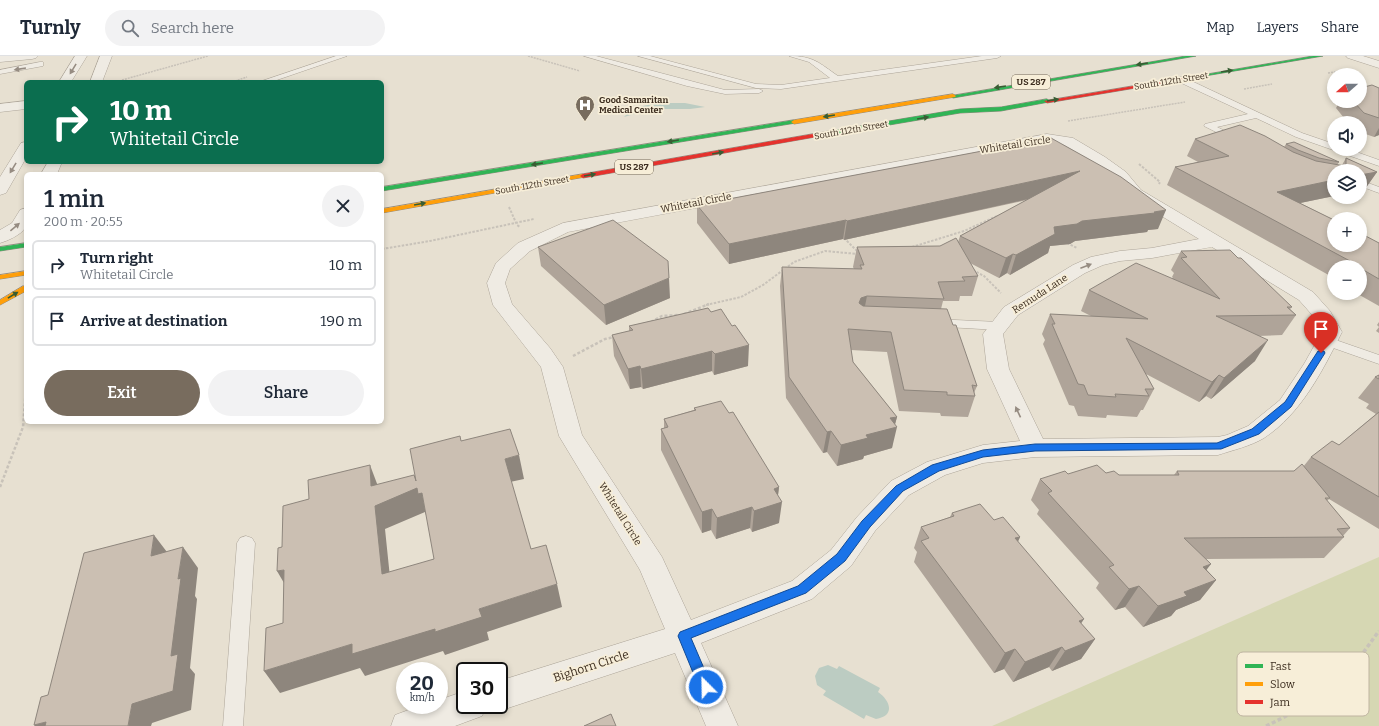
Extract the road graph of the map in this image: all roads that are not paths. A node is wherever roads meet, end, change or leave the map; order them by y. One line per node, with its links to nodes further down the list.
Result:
1 (81, 56): 19 (street, one-way to 19)
2 (106, 56): 20 (street)
3 (343, 56): 21 (lane)
4 (588, 56): 22 (lane)
5 (642, 56): 22 (lane)
6 (793, 56): 17 (lane)
7 (997, 56): 17 (lane)
8 (1194, 56): 34 (main road, South 112th Street / US 287, one-way to 34)
9 (1321, 56): 18 (main road, South 112th Street / US 287, one-way to 9)
10 (1352, 56): 14 (street)
11 (0, 59): 12 (street)
12 (36, 60): 15 (lane, one-way to 15)
13 (1201, 63): 16 (main road)
14 (1379, 65)
15 (0, 72)
16 (1156, 72)
17 (837, 79): 22 (lane)
18 (1180, 79): 26 (main road, South 112th Street / US 287, one-way to 18); 27 (lane)
19 (66, 80)
20 (97, 80)
21 (269, 80)
22 (781, 88)
23 (1052, 90): 26 (main road)
24 (24, 105): 25 (street)
25 (0, 108)
26 (960, 111): 37 (main road, South 112th Street / US 287, one-way to 26)
27 (1257, 115): 28 (lane); 29 (lane)
28 (1247, 144)
29 (1327, 145)
30 (24, 149): 35 (street, one-way to 35)
31 (1359, 156): 32 (lane)
32 (1379, 163)
33 (1367, 186): 36 (lane)
34 (384, 189)
35 (0, 190)
36 (1379, 190)
37 (384, 211)
38 (24, 216): 39 (street, one-way to 38)
39 (0, 238)
40 (1214, 241): 48 (street, Remuda Lane, one-way to 40); 49 (street, Whitetail Circle); 53 (street, Whitetail Circle)
41 (24, 245): 42 (main road)
42 (0, 249)
43 (24, 273): 44 (main road)
44 (0, 277)
45 (24, 289): 46 (main road, one-way to 45)
46 (0, 303)
47 (923, 323): 48 (lane)
48 (999, 326): 51 (street, Remuda Lane, one-way to 48)
49 (1328, 341): 50 (lane); 51 (street)
50 (1379, 360)
51 (1035, 448): 53 (street)
52 (246, 543): 56 (lane)
53 (684, 636): 54 (street, Bighorn Circle); 58 (street, Whitetail Circle)
54 (508, 693)
55 (456, 710): 57 (street)
56 (234, 726)
57 (407, 726)
58 (722, 726)

